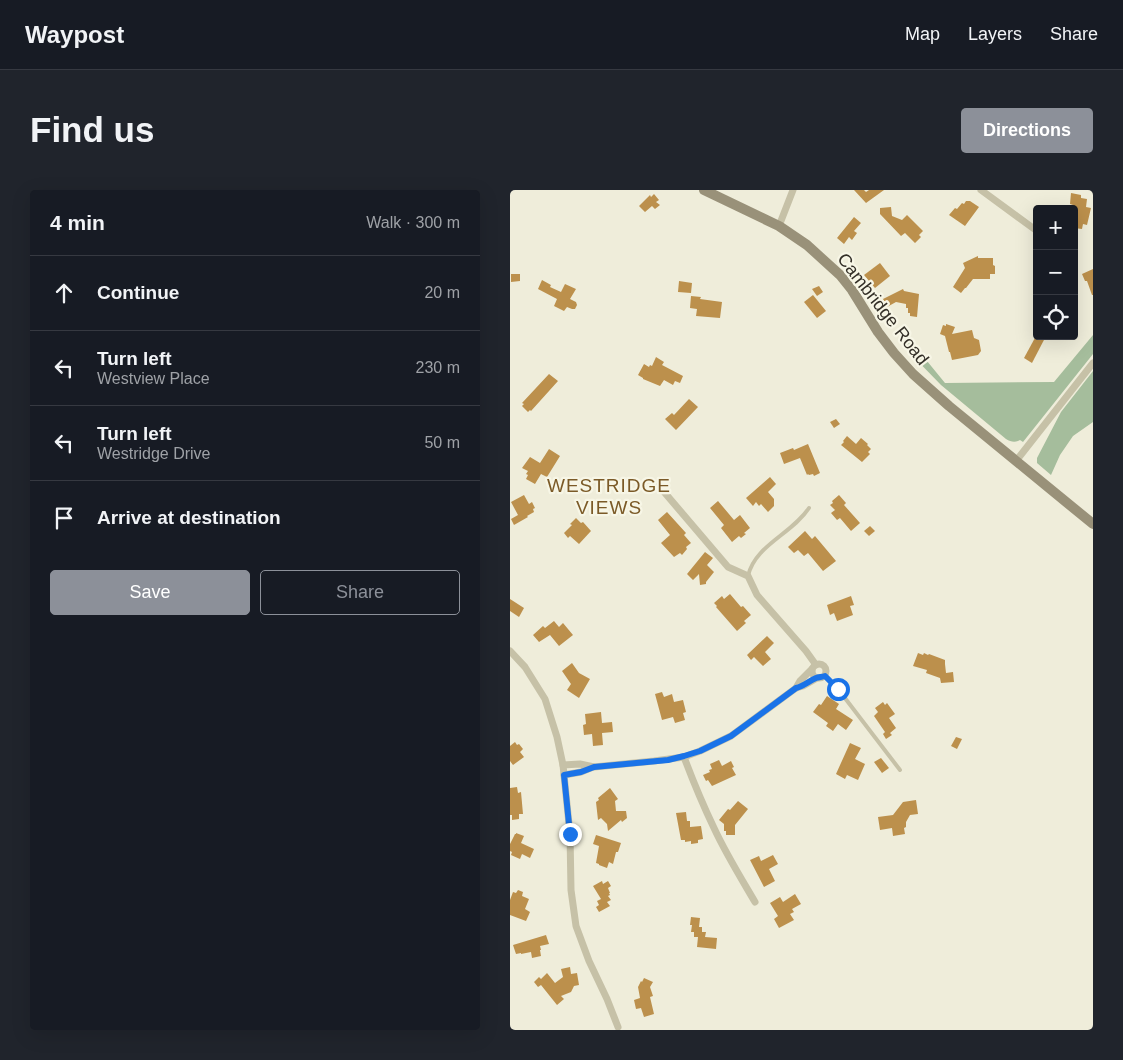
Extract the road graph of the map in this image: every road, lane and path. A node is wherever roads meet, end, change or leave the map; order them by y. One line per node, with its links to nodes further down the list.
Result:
1 (704, 190): 4 (main road, Cambridge Road)
2 (794, 190): 4 (street)
3 (981, 190): 5 (street)
4 (779, 226): 7 (main road, Cambridge Road)
5 (1033, 228)
6 (1093, 363): 7 (street)
7 (1016, 461): 10 (main road, Cambridge Road)
8 (659, 486): 11 (street)
9 (809, 508): 11 (lane)
10 (1093, 524)
11 (748, 576): 13 (street)
12 (510, 651): 17 (street)
13 (814, 667): 14 (street); 14 (street); 15 (street)
14 (821, 677): 15 (street); 19 (lane)
15 (796, 688): 16 (street)
16 (684, 756): 18 (street); 21 (street)
17 (563, 765): 18 (street); 20 (street)
18 (594, 767): 20 (street)
19 (900, 770)
20 (564, 775): 22 (street)
21 (755, 902)
22 (618, 1027)

